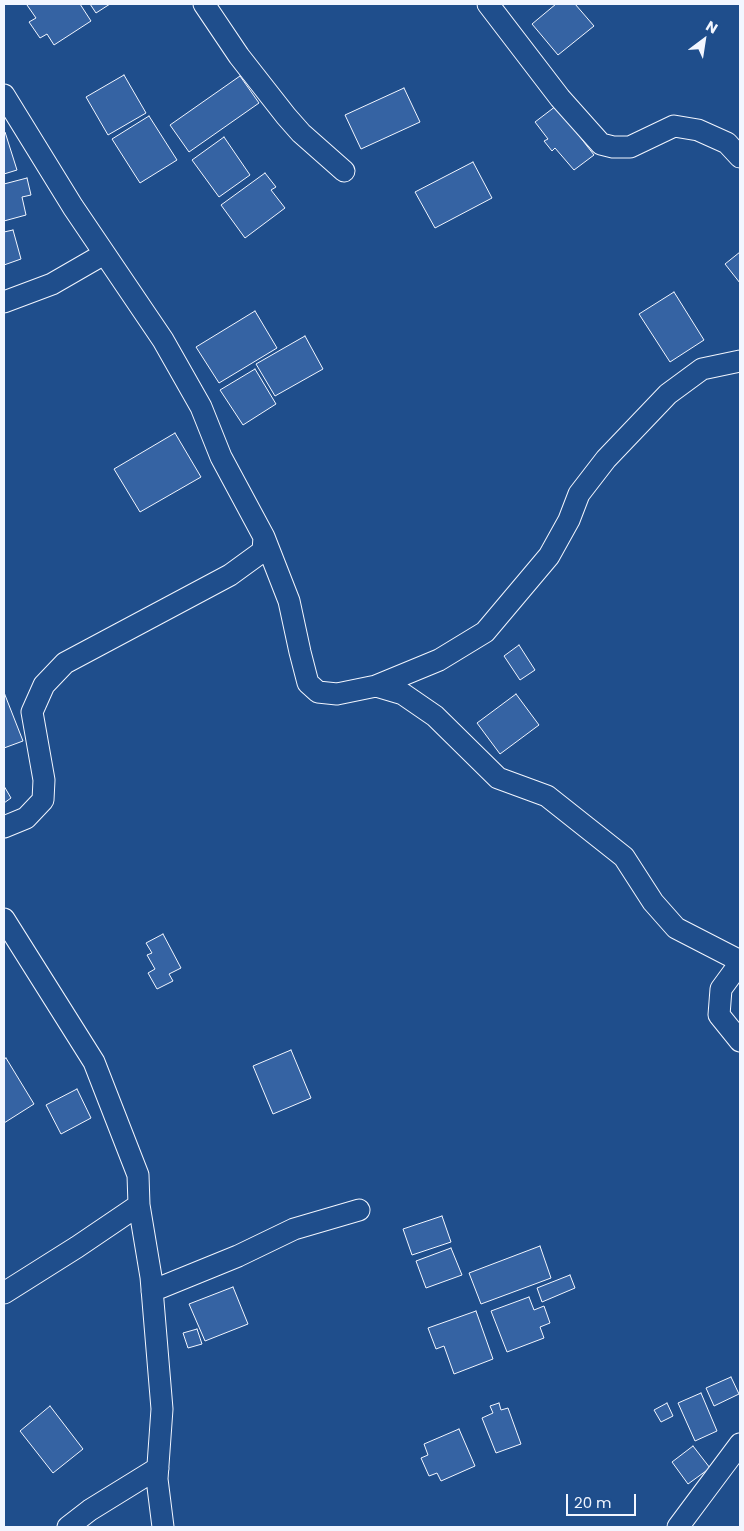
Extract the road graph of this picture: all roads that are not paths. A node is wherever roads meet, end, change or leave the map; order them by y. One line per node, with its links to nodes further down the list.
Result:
1 (204, 4): 5 (street)
2 (488, 4): 4 (street)
3 (4, 95): 6 (street)
4 (740, 156)
5 (344, 172)
6 (104, 254): 7 (street); 9 (street)
7 (4, 302)
8 (740, 361): 10 (street)
9 (264, 537): 10 (street); 11 (street)
10 (376, 686): 13 (street)
11 (4, 827)
12 (4, 919): 15 (street)
13 (740, 962): 14 (street)
14 (740, 1040)
15 (139, 1205): 17 (street); 18 (street)
16 (359, 1210): 17 (street)
17 (152, 1291): 20 (street)
18 (4, 1293)
19 (740, 1444): 23 (street)
20 (158, 1468): 21 (street); 22 (street)
21 (68, 1527)
22 (163, 1527)
23 (678, 1527)

